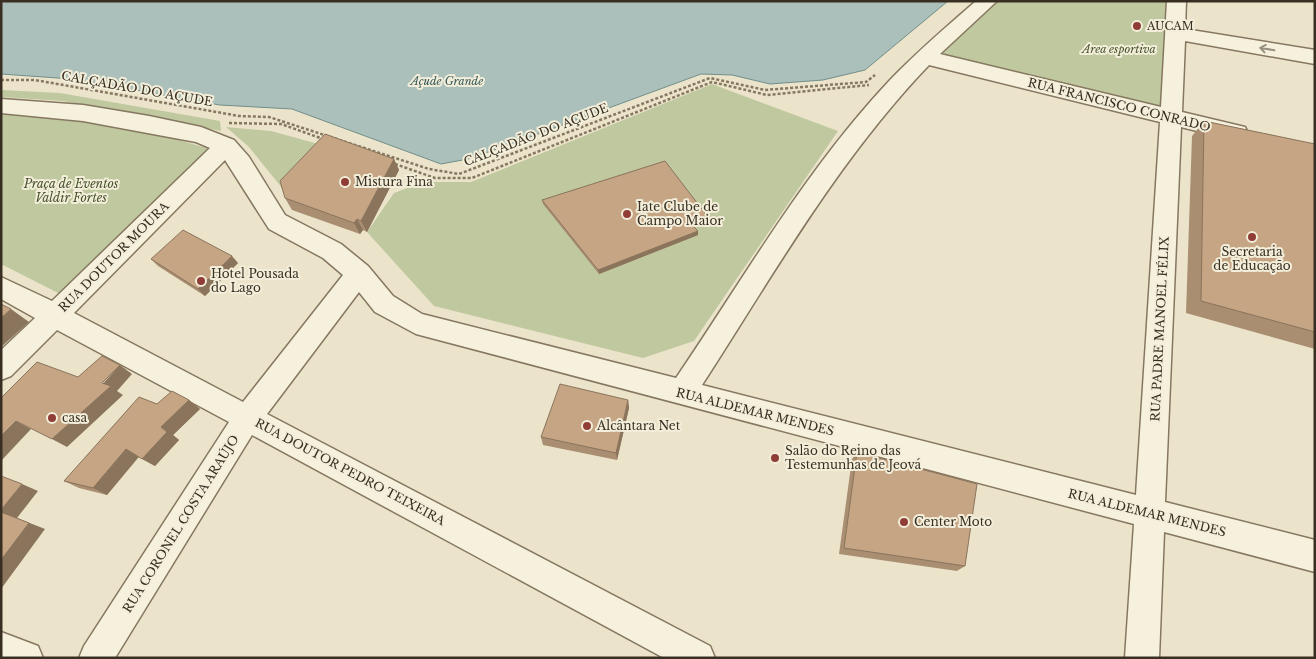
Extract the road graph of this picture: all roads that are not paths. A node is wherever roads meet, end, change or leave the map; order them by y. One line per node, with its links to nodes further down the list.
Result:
1 (988, 1): 4 (street)
2 (1178, 1): 3 (street, RUA PADRE MANOEL FÉLIX)
3 (1174, 33): 5 (street, one-way to 3); 7 (street, RUA PADRE MANOEL FÉLIX)
4 (924, 57): 7 (street, RUA FRANCISCO CONRADO); 14 (street)
5 (1315, 57)
6 (1, 106): 8 (street)
7 (1172, 118): 9 (street, RUA FRANCISCO CONRADO); 16 (street, RUA PADRE MANOEL FÉLIX)
8 (225, 134): 10 (street, RUA ALDEMAR MENDES); 12 (street, RUA DOUTOR MOURA)
9 (1258, 138)
10 (358, 274): 14 (street, RUA ALDEMAR MENDES); 15 (street, RUA CORONEL COSTA ARAÚJO)
11 (1, 287): 12 (street, RUA DOUTOR PEDRO TEIXEIRA)
12 (54, 316): 13 (street, RUA DOUTOR MOURA); 15 (street, RUA DOUTOR PEDRO TEIXEIRA)
13 (1, 368)
14 (681, 393): 16 (street, RUA ALDEMAR MENDES)
15 (248, 417): 20 (street, RUA CORONEL COSTA ARAÚJO); 21 (street, RUA DOUTOR PEDRO TEIXEIRA)
16 (1149, 514): 17 (street, RUA ALDEMAR MENDES); 22 (street, RUA PADRE MANOEL FÉLIX)
17 (1315, 556)
18 (1, 649): 19 (street)
19 (26, 658)
20 (96, 658)
21 (698, 658)
22 (1142, 658)

